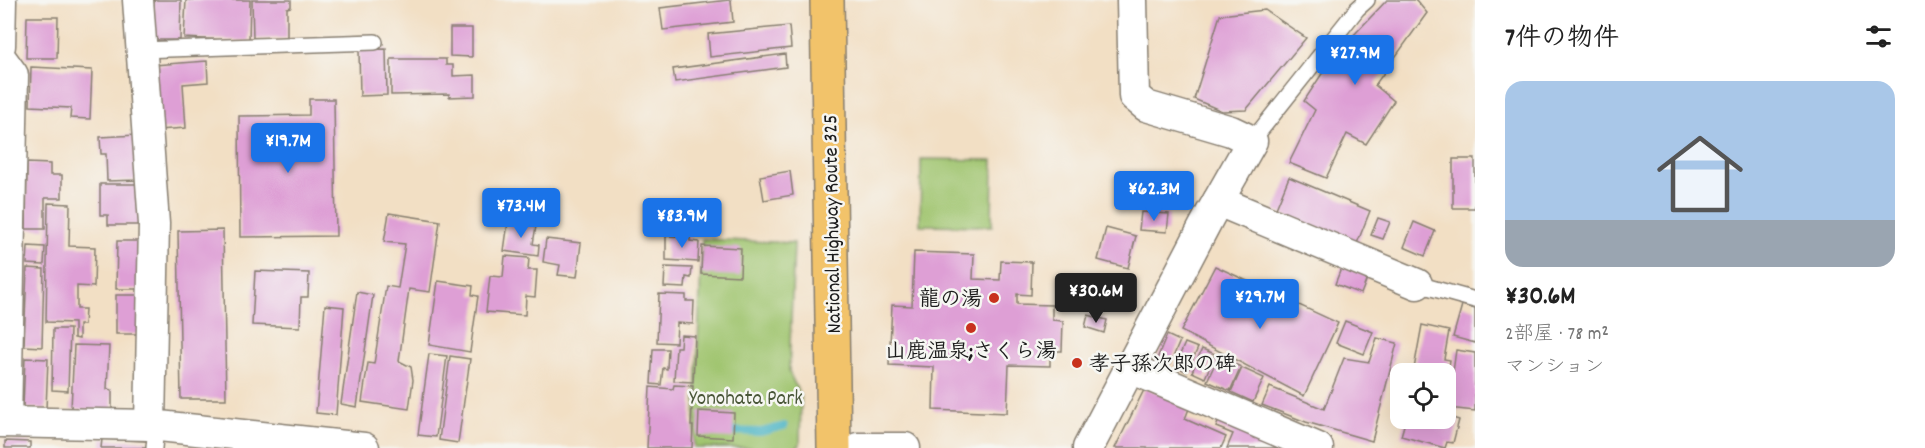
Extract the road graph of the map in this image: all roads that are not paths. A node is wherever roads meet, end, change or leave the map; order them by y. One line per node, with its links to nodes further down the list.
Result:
1 (1, 0): 7 (street)
2 (138, 0): 8 (street)
3 (827, 0): 18 (highway, National Highway Route 325)
4 (1132, 0): 10 (street)
5 (1367, 0): 10 (lane)
6 (375, 42): 8 (lane)
7 (0, 46)
8 (140, 50): 16 (street)
9 (0, 57): 15 (street)
10 (1252, 141): 11 (street)
11 (1218, 201): 12 (street); 14 (street)
12 (1417, 284): 13 (lane)
13 (1475, 300)
14 (1128, 367): 21 (street); 22 (street)
15 (3, 422): 16 (street)
16 (153, 433): 17 (street)
17 (364, 448)
18 (834, 448)
19 (858, 448): 20 (street)
20 (905, 448)
21 (1088, 448)
22 (1318, 448)

